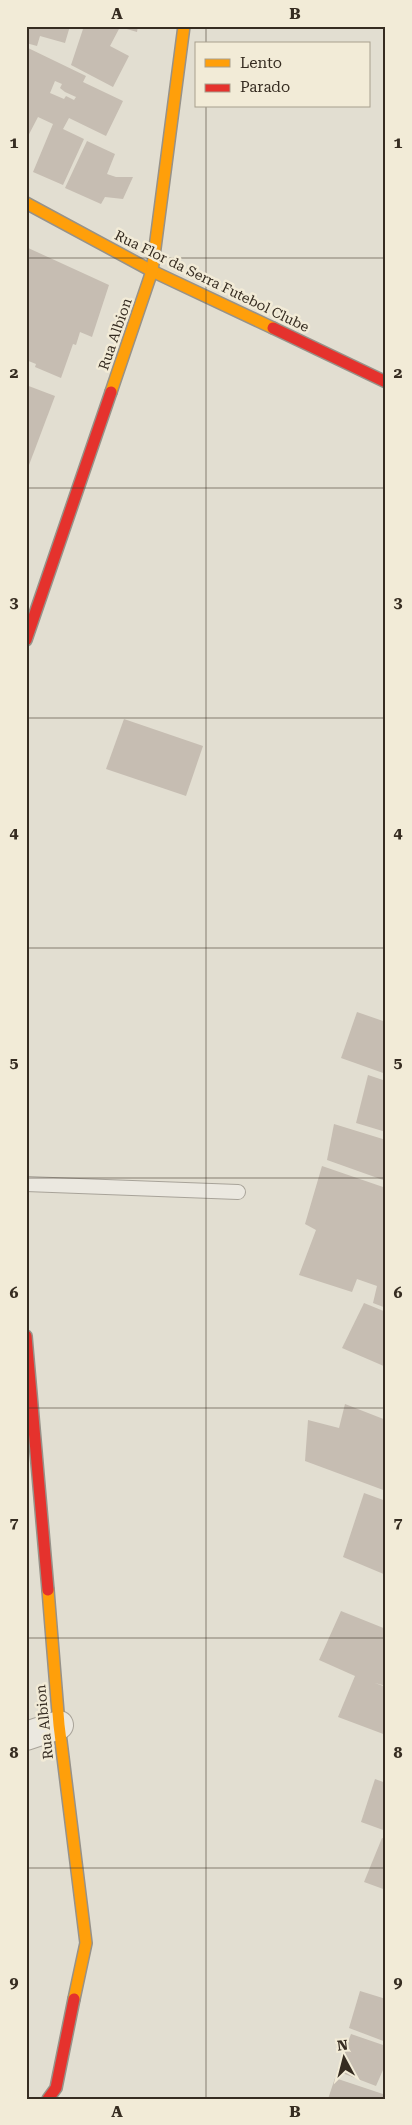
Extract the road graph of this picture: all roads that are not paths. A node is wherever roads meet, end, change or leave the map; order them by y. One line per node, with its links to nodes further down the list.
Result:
1 (184, 26): 3 (street, Rua Albion)
2 (26, 203): 3 (street, Rua Flor da Serra Futebol Clube)
3 (152, 271): 4 (street, Rua Flor da Serra Futebol Clube); 5 (street, Rua Albion)
4 (386, 382)
5 (26, 640)
6 (26, 1184): 7 (lane)
7 (238, 1192)
8 (26, 1336): 9 (street, Rua Albion)
9 (59, 1725): 10 (street); 11 (street, Rua Albion)
10 (26, 1736)
11 (48, 2099)

